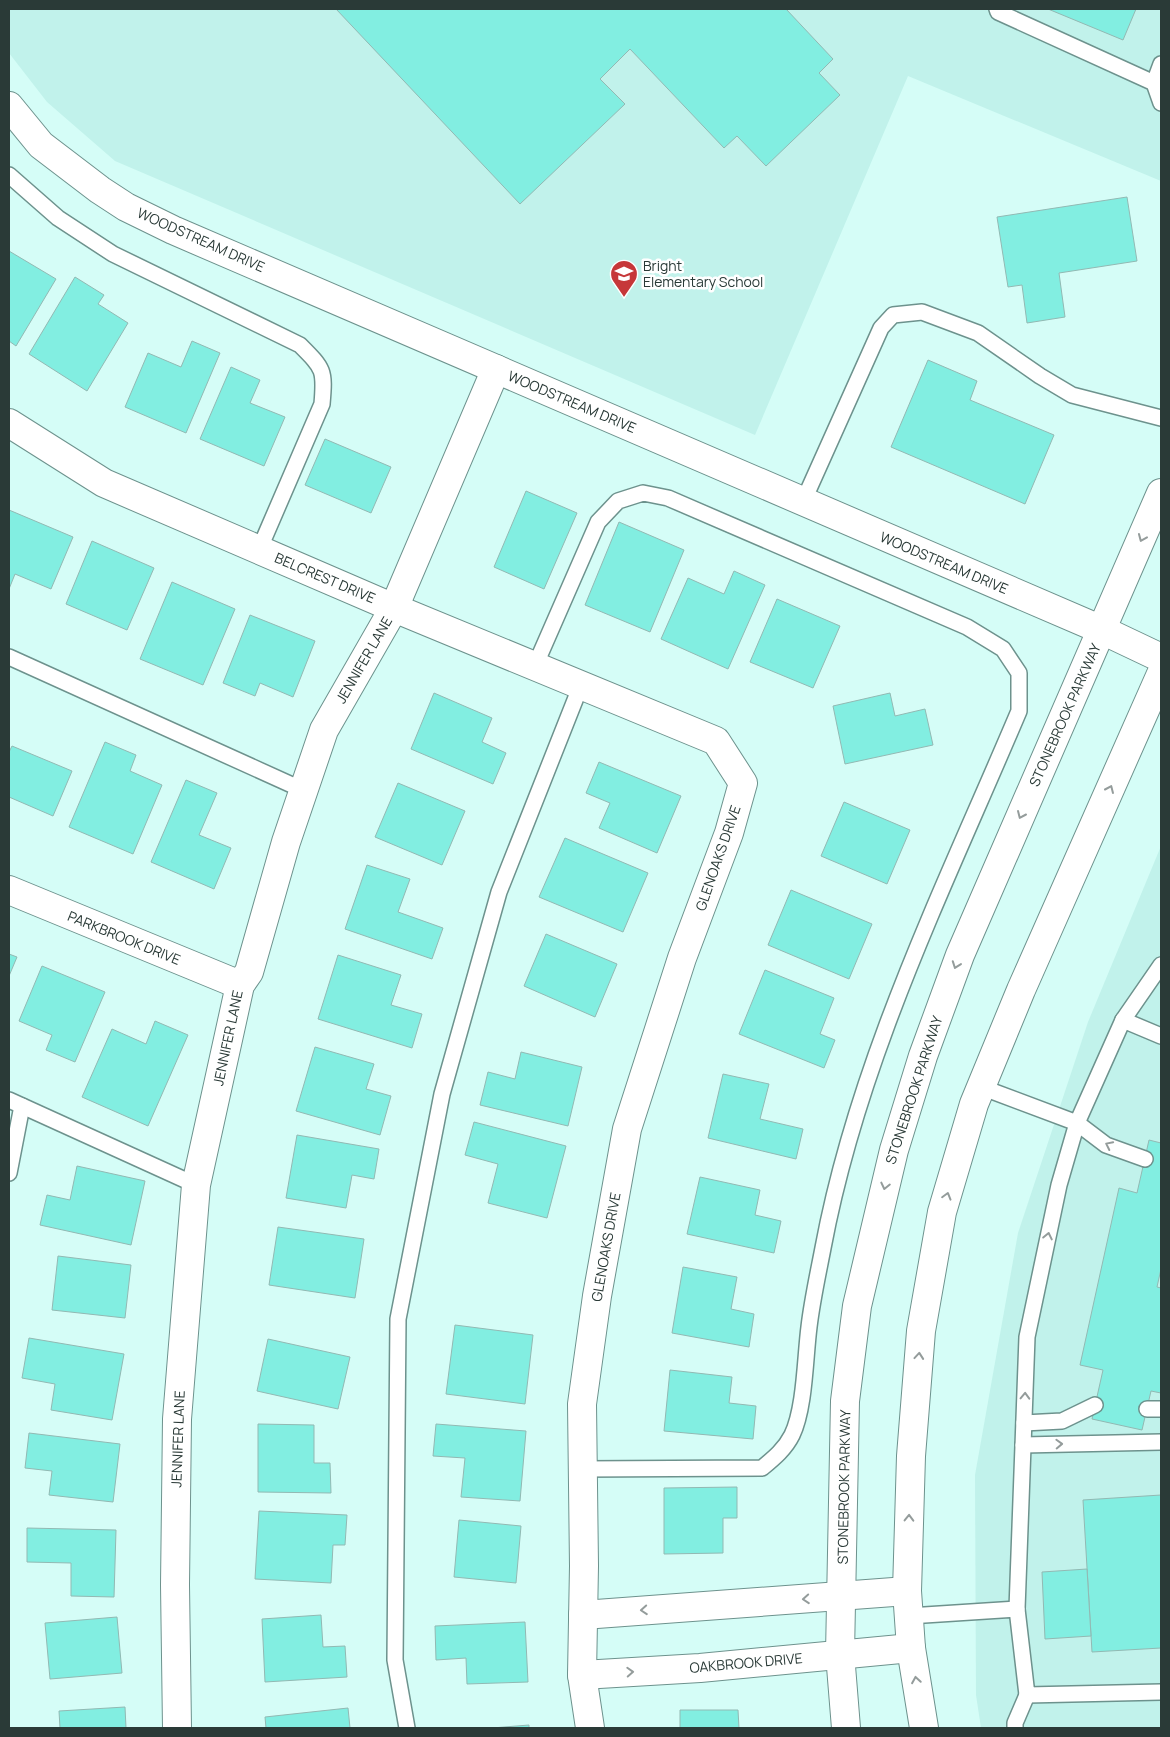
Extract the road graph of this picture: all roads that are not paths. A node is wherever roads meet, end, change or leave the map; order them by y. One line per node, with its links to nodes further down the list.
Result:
1 (996, 9): 3 (lane)
2 (1161, 64): 3 (lane)
3 (1154, 83): 4 (lane)
4 (1161, 103)
5 (9, 106): 7 (street, WOODSTREAM DRIVE)
6 (9, 175): 12 (lane)
7 (496, 370): 11 (street, WOODSTREAM DRIVE); 13 (street, JENNIFER LANE)
8 (1161, 418): 11 (lane)
9 (9, 423): 12 (street, BELCREST DRIVE)
10 (1161, 494): 14 (street, STONEBROOK PARKWAY, one-way to 14)
11 (803, 502): 14 (street, WOODSTREAM DRIVE)
12 (259, 550): 13 (street, BELCREST DRIVE)
13 (394, 608): 17 (street, BELCREST DRIVE); 21 (street, JENNIFER LANE)
14 (1102, 630): 16 (street, WOODSTREAM DRIVE); 38 (street, STONEBROOK PARKWAY, one-way to 38)
15 (9, 657): 21 (lane)
16 (1161, 658)
17 (535, 666): 19 (street, BELCREST DRIVE); 37 (lane)
18 (1161, 674): 27 (street, one-way to 18)
19 (581, 685): 20 (street, BELCREST DRIVE); 48 (lane)
20 (743, 783): 37 (street, GLENOAKS DRIVE)
21 (304, 790): 24 (street, JENNIFER LANE)
22 (9, 890): 24 (street, PARKBROOK DRIVE)
23 (1161, 965): 25 (lane)
24 (240, 985): 32 (street, JENNIFER LANE)
25 (1123, 1020): 26 (lane); 29 (lane)
26 (1161, 1036)
27 (981, 1087): 29 (lane); 39 (street, one-way to 27)
28 (16, 1103): 31 (lane); 32 (lane)
29 (1077, 1123): 30 (lane, one-way to 29); 34 (lane, one-way to 29)
30 (1145, 1159)
31 (9, 1173)
32 (196, 1185): 47 (street, JENNIFER LANE)
33 (1095, 1405): 34 (lane)
34 (1024, 1423): 36 (lane)
35 (1161, 1442): 36 (lane, one-way to 35)
36 (1023, 1445): 40 (lane)
37 (583, 1469): 41 (street, GLENOAKS DRIVE)
38 (842, 1596): 39 (street); 41 (street, one-way to 41); 43 (street, STONEBROOK PARKWAY)
39 (908, 1604): 40 (lane); 42 (street)
40 (1017, 1609): 46 (lane)
41 (583, 1615): 44 (street, GLENOAKS DRIVE)
42 (911, 1648): 43 (street, OAKBROOK DRIVE); 51 (street, one-way to 42)
43 (840, 1654): 44 (street, OAKBROOK DRIVE, one-way to 43); 50 (street, STONEBROOK PARKWAY)
44 (582, 1675): 49 (street, GLENOAKS DRIVE)
45 (1161, 1692): 46 (lane)
46 (1027, 1695): 52 (lane)
47 (177, 1728)
48 (407, 1728)
49 (590, 1728)
50 (846, 1728)
51 (924, 1728)
52 (1015, 1728)

